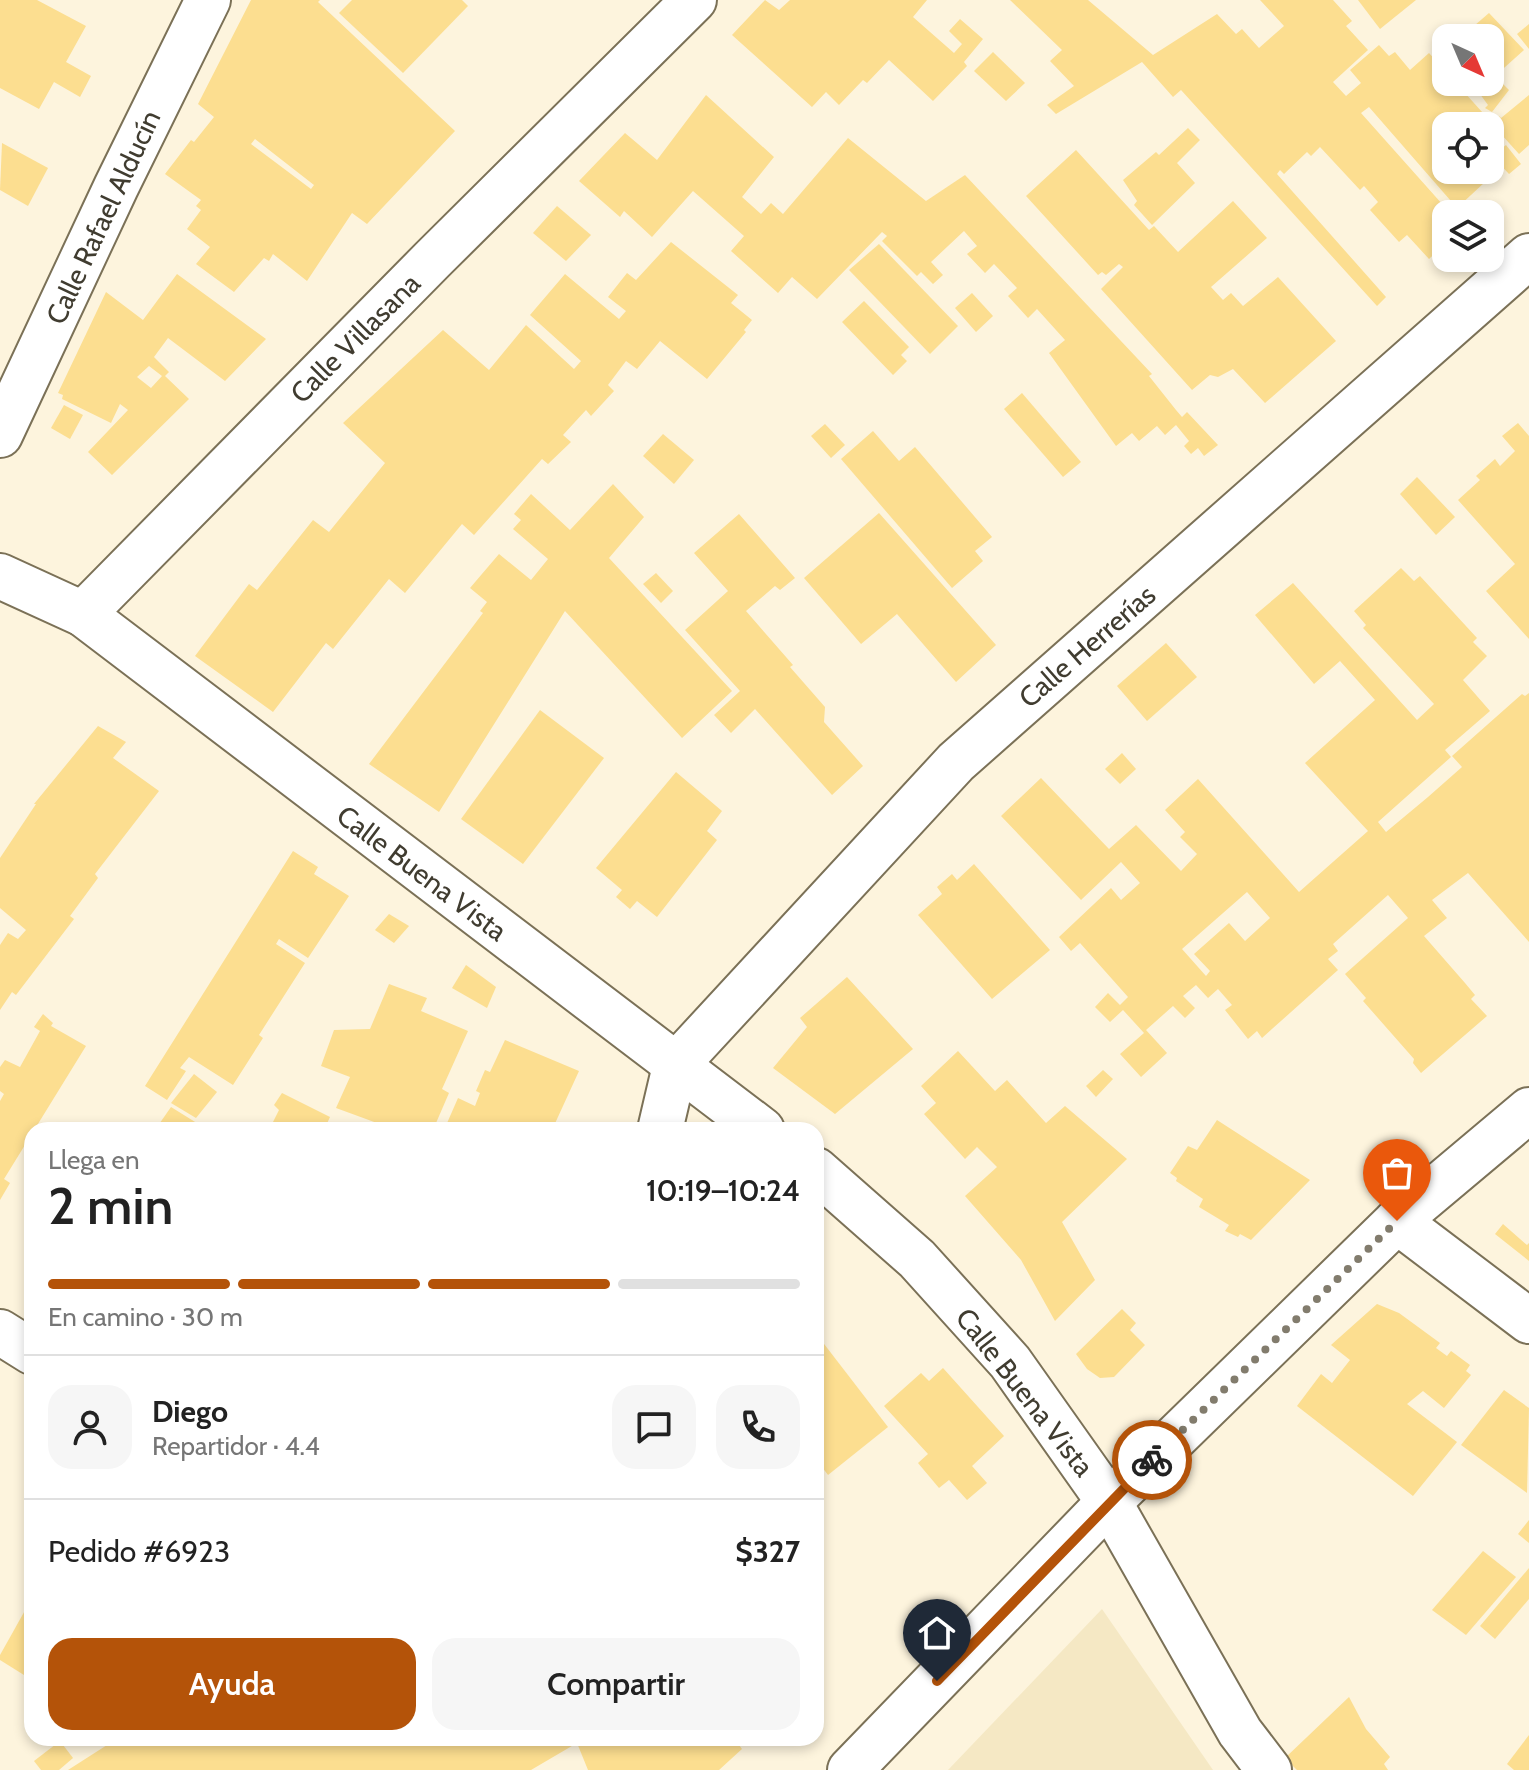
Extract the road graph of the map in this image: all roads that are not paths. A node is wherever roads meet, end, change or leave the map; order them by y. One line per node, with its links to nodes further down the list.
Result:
1 (208, 0): 4 (street, Calle Rafael Alducín)
2 (694, 0): 6 (street, Calle Villasana)
3 (1529, 256): 7 (street, Calle Herrerías)
4 (0, 435)
5 (0, 576): 6 (street)
6 (83, 614): 7 (street, Calle Buena Vista)
7 (675, 1066): 9 (street); 10 (street, Calle Buena Vista)
8 (1529, 1110): 12 (street)
9 (662, 1122)
10 (751, 1122)
11 (824, 1177): 16 (street, Calle Buena Vista)
12 (1397, 1221): 13 (street); 16 (street)
13 (1529, 1321)
14 (0, 1332): 15 (street)
15 (24, 1347)
16 (1109, 1502): 17 (street); 18 (street, Calle Buena Vista)
17 (850, 1770)
18 (1269, 1770)

